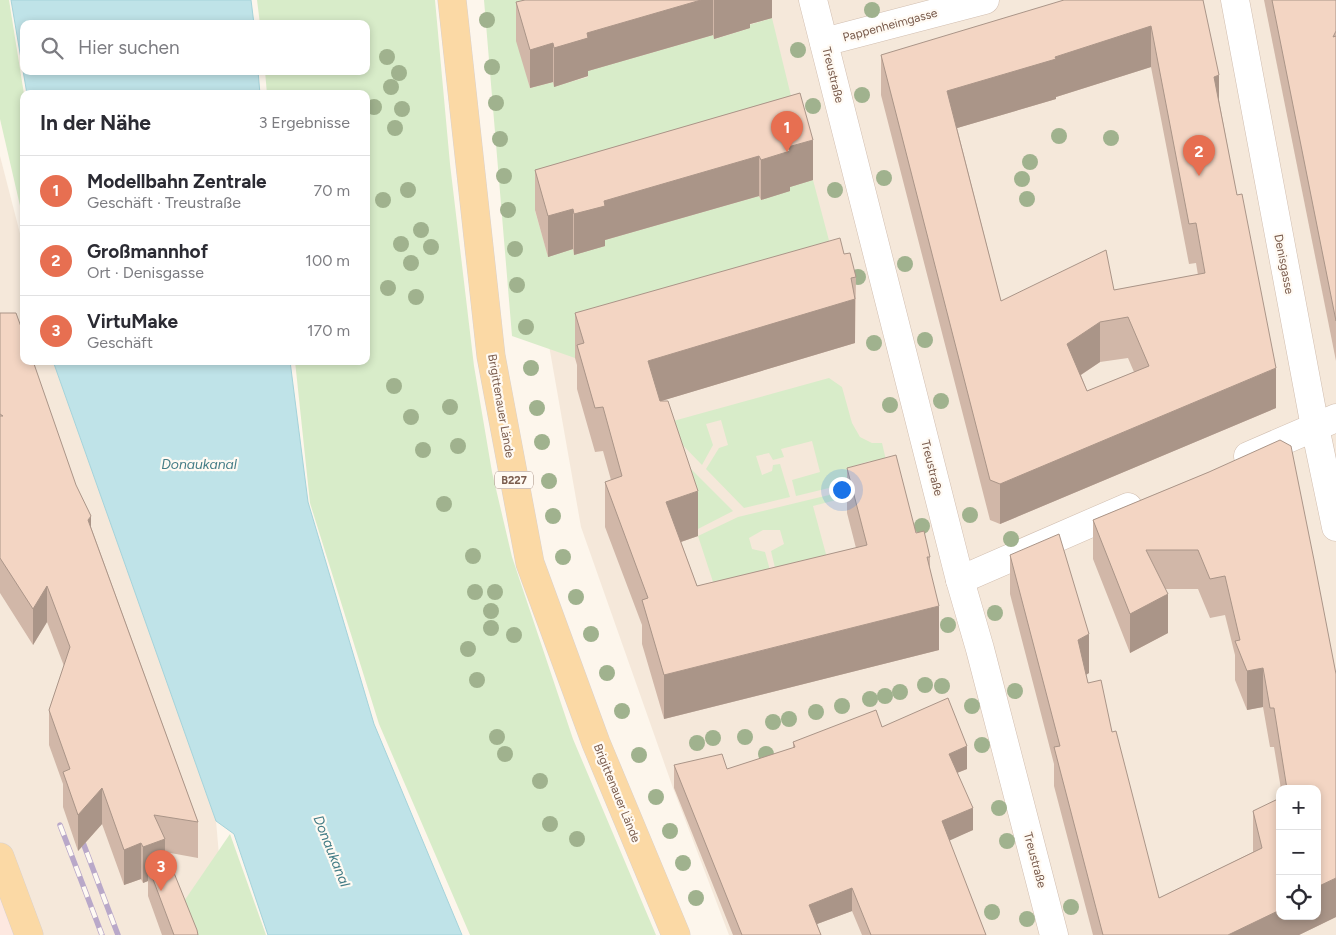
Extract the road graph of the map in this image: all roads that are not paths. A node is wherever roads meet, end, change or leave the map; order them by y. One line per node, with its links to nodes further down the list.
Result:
1 (452, 0): 13 (main road, Brigittenauer Lände / B227)
2 (813, 0): 5 (street, Treustraße)
3 (985, 0): 5 (street, Pappenheimgasse)
4 (1235, 0): 6 (street, Denisgasse)
5 (824, 42): 10 (street, Treustraße)
6 (1325, 422): 7 (street); 9 (street, Denisgasse)
7 (1224, 466)
8 (1151, 498): 10 (street)
9 (1336, 528)
10 (960, 580): 14 (street, Treustraße)
11 (0, 857): 12 (main road)
12 (29, 935)
13 (676, 935)
14 (1054, 935)

